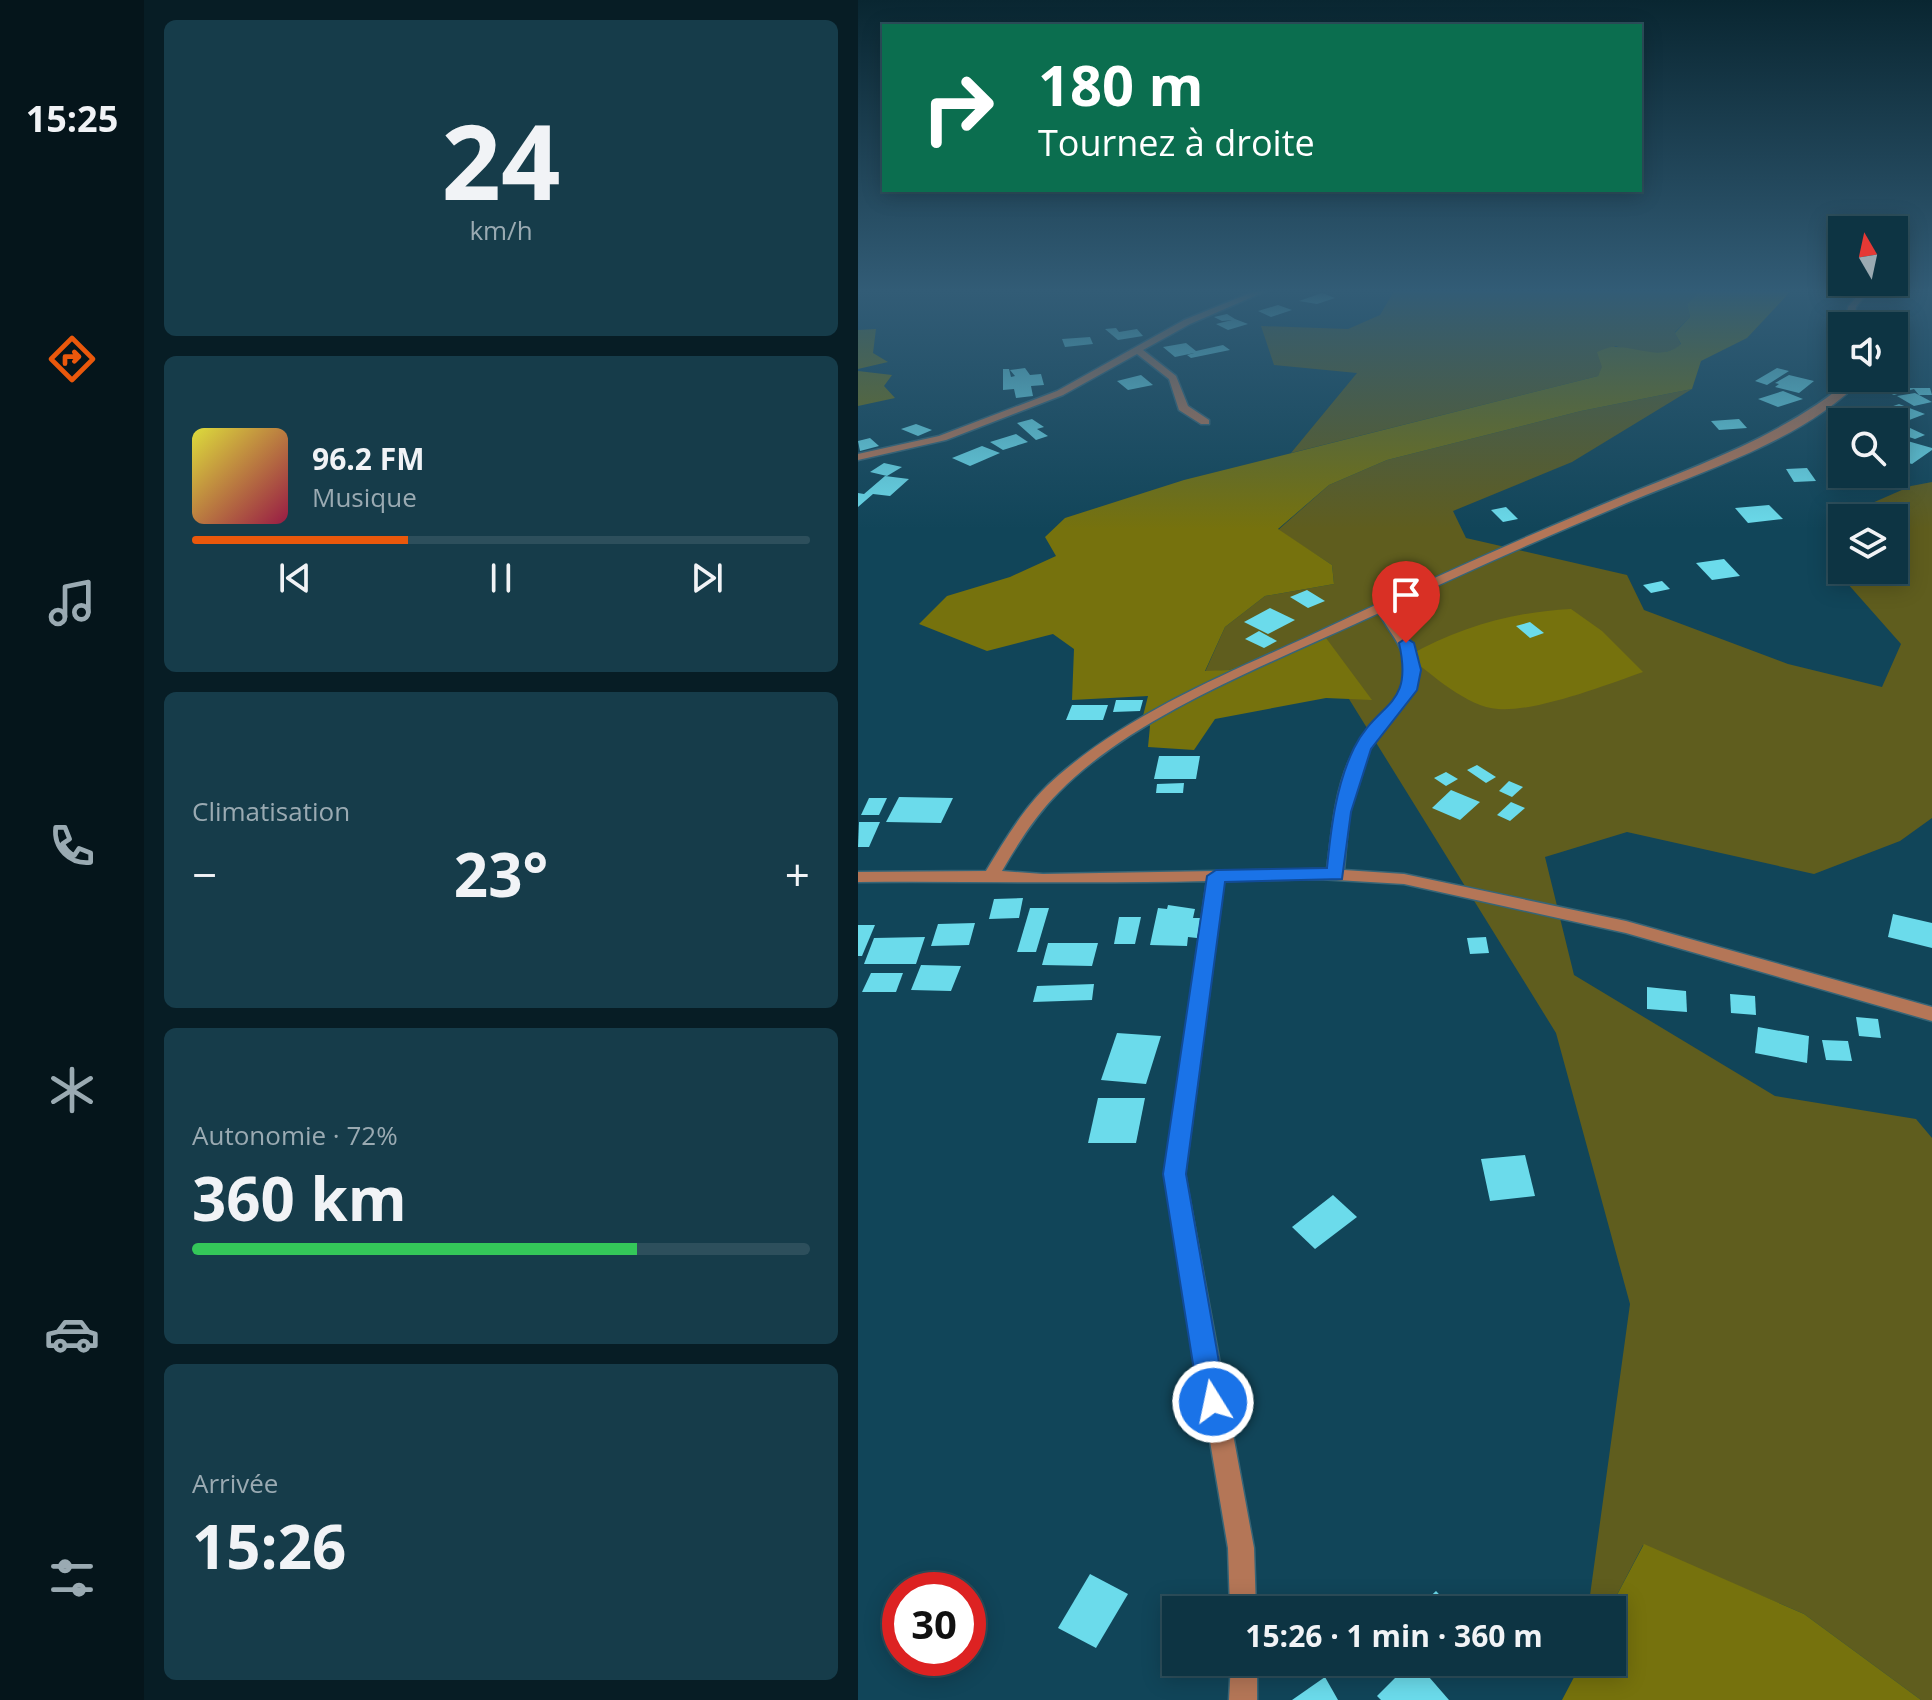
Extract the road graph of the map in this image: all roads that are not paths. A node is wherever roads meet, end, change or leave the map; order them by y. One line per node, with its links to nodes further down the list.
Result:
1 (1098, 370): 5 (street)
2 (1163, 370): 4 (street)
3 (1838, 392): 6 (street)
4 (1205, 422)
5 (858, 457)
6 (1382, 607): 7 (street); 8 (street)
7 (1335, 874): 9 (street); 11 (street)
8 (991, 876): 9 (street); 10 (street)
9 (1216, 876): 12 (street)
10 (858, 877)
11 (1932, 1014)
12 (1243, 1596)
13 (1244, 1676): 14 (street)
14 (1243, 1700)

